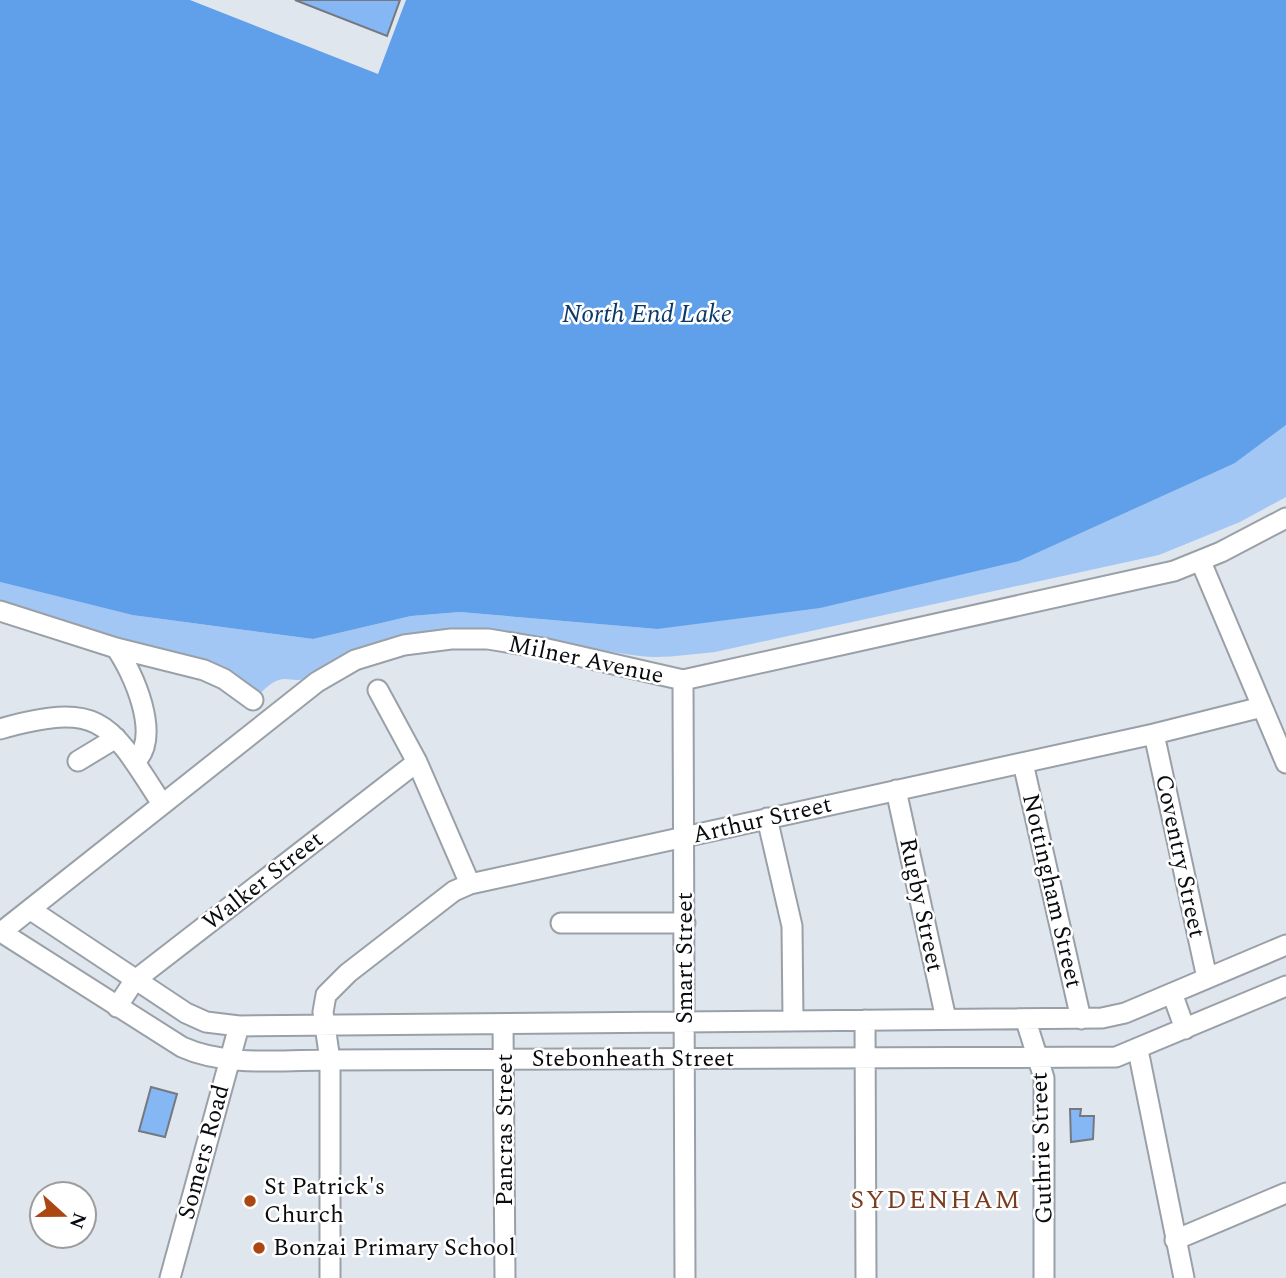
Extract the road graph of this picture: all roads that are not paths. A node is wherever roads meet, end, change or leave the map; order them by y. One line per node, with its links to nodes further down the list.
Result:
1 (1286, 518): 2 (street, Milner Avenue)
2 (1200, 562): 5 (street, Milner Avenue); 8 (street)
3 (0, 611): 4 (street)
4 (116, 648): 7 (street); 13 (street)
5 (683, 680): 18 (street, Milner Avenue); 20 (street, Smart Street)
6 (378, 690): 14 (street)
7 (254, 700)
8 (1262, 707): 10 (street, Arthur Street); 16 (street)
9 (0, 729): 11 (street)
10 (1154, 734): 15 (street, Arthur Street); 27 (street, Coventry Street)
11 (116, 738): 12 (street); 13 (street)
12 (78, 761)
13 (135, 762): 18 (street)
14 (417, 762): 21 (street); 28 (street, Walker Street)
15 (1023, 763): 17 (street, Arthur Street); 33 (street, Nottingham Street)
16 (1286, 763)
17 (896, 790): 19 (street, Arthur Street); 32 (street, Rugby Street)
18 (162, 804): 22 (street, Milner Avenue)
19 (767, 818): 20 (street, Arthur Street); 34 (street)
20 (686, 837): 21 (street, Arthur Street); 24 (street, Smart Street)
21 (470, 884): 39 (street, Arthur Street)
22 (31, 909): 25 (street, Milner Avenue); 28 (street, Stebonheath Street)
23 (561, 923): 24 (street)
24 (685, 923): 36 (street, Smart Street)
25 (1, 932): 31 (street, Stebonheath Street)
26 (1286, 945): 27 (street, Stebonheath Street)
27 (1206, 978): 30 (street, Stebonheath Street)
28 (134, 981): 31 (street, Walker Street); 40 (street, Stebonheath Street)
29 (1286, 986): 41 (street, Stebonheath Street)
30 (1172, 993): 33 (street, Stebonheath Street); 41 (street)
31 (117, 1007): 43 (street, Stebonheath Street)
32 (946, 1019): 35 (street, Stebonheath Street); 37 (street, Stebonheath Street)
33 (1081, 1019): 37 (street, Stebonheath Street)
34 (793, 1020): 35 (street, Stebonheath Street); 36 (street, Stebonheath Street)
35 (865, 1020): 44 (street)
36 (685, 1021): 38 (street, Stebonheath Street); 46 (street, Smart Street)
37 (1026, 1021): 47 (street, Guthrie Street)
38 (503, 1024): 39 (street, Stebonheath Street); 45 (street, Pancras Street)
39 (324, 1025): 40 (street, Stebonheath Street); 48 (street, Arthur Street)
40 (239, 1026): 43 (street, Somers Road)
41 (1185, 1028): 42 (street, Stebonheath Street)
42 (1138, 1050): 47 (street, Stebonheath Street); 50 (street)
43 (230, 1058): 48 (street, Stebonheath Street); 51 (street, Somers Road)
44 (865, 1058): 46 (street, Stebonheath Street); 47 (street, Stebonheath Street); 55 (street)
45 (505, 1059): 46 (street, Stebonheath Street); 48 (street, Stebonheath Street); 53 (street, Pancras Street)
46 (683, 1059): 54 (street, Smart Street)
47 (1038, 1059): 56 (street, Guthrie Street)
48 (330, 1060): 52 (street, Arthur Street)
49 (1286, 1193): 50 (street)
50 (1175, 1240): 57 (street)
51 (170, 1278)
52 (330, 1278)
53 (505, 1278)
54 (685, 1278)
55 (866, 1278)
56 (1044, 1278)
57 (1184, 1278)

